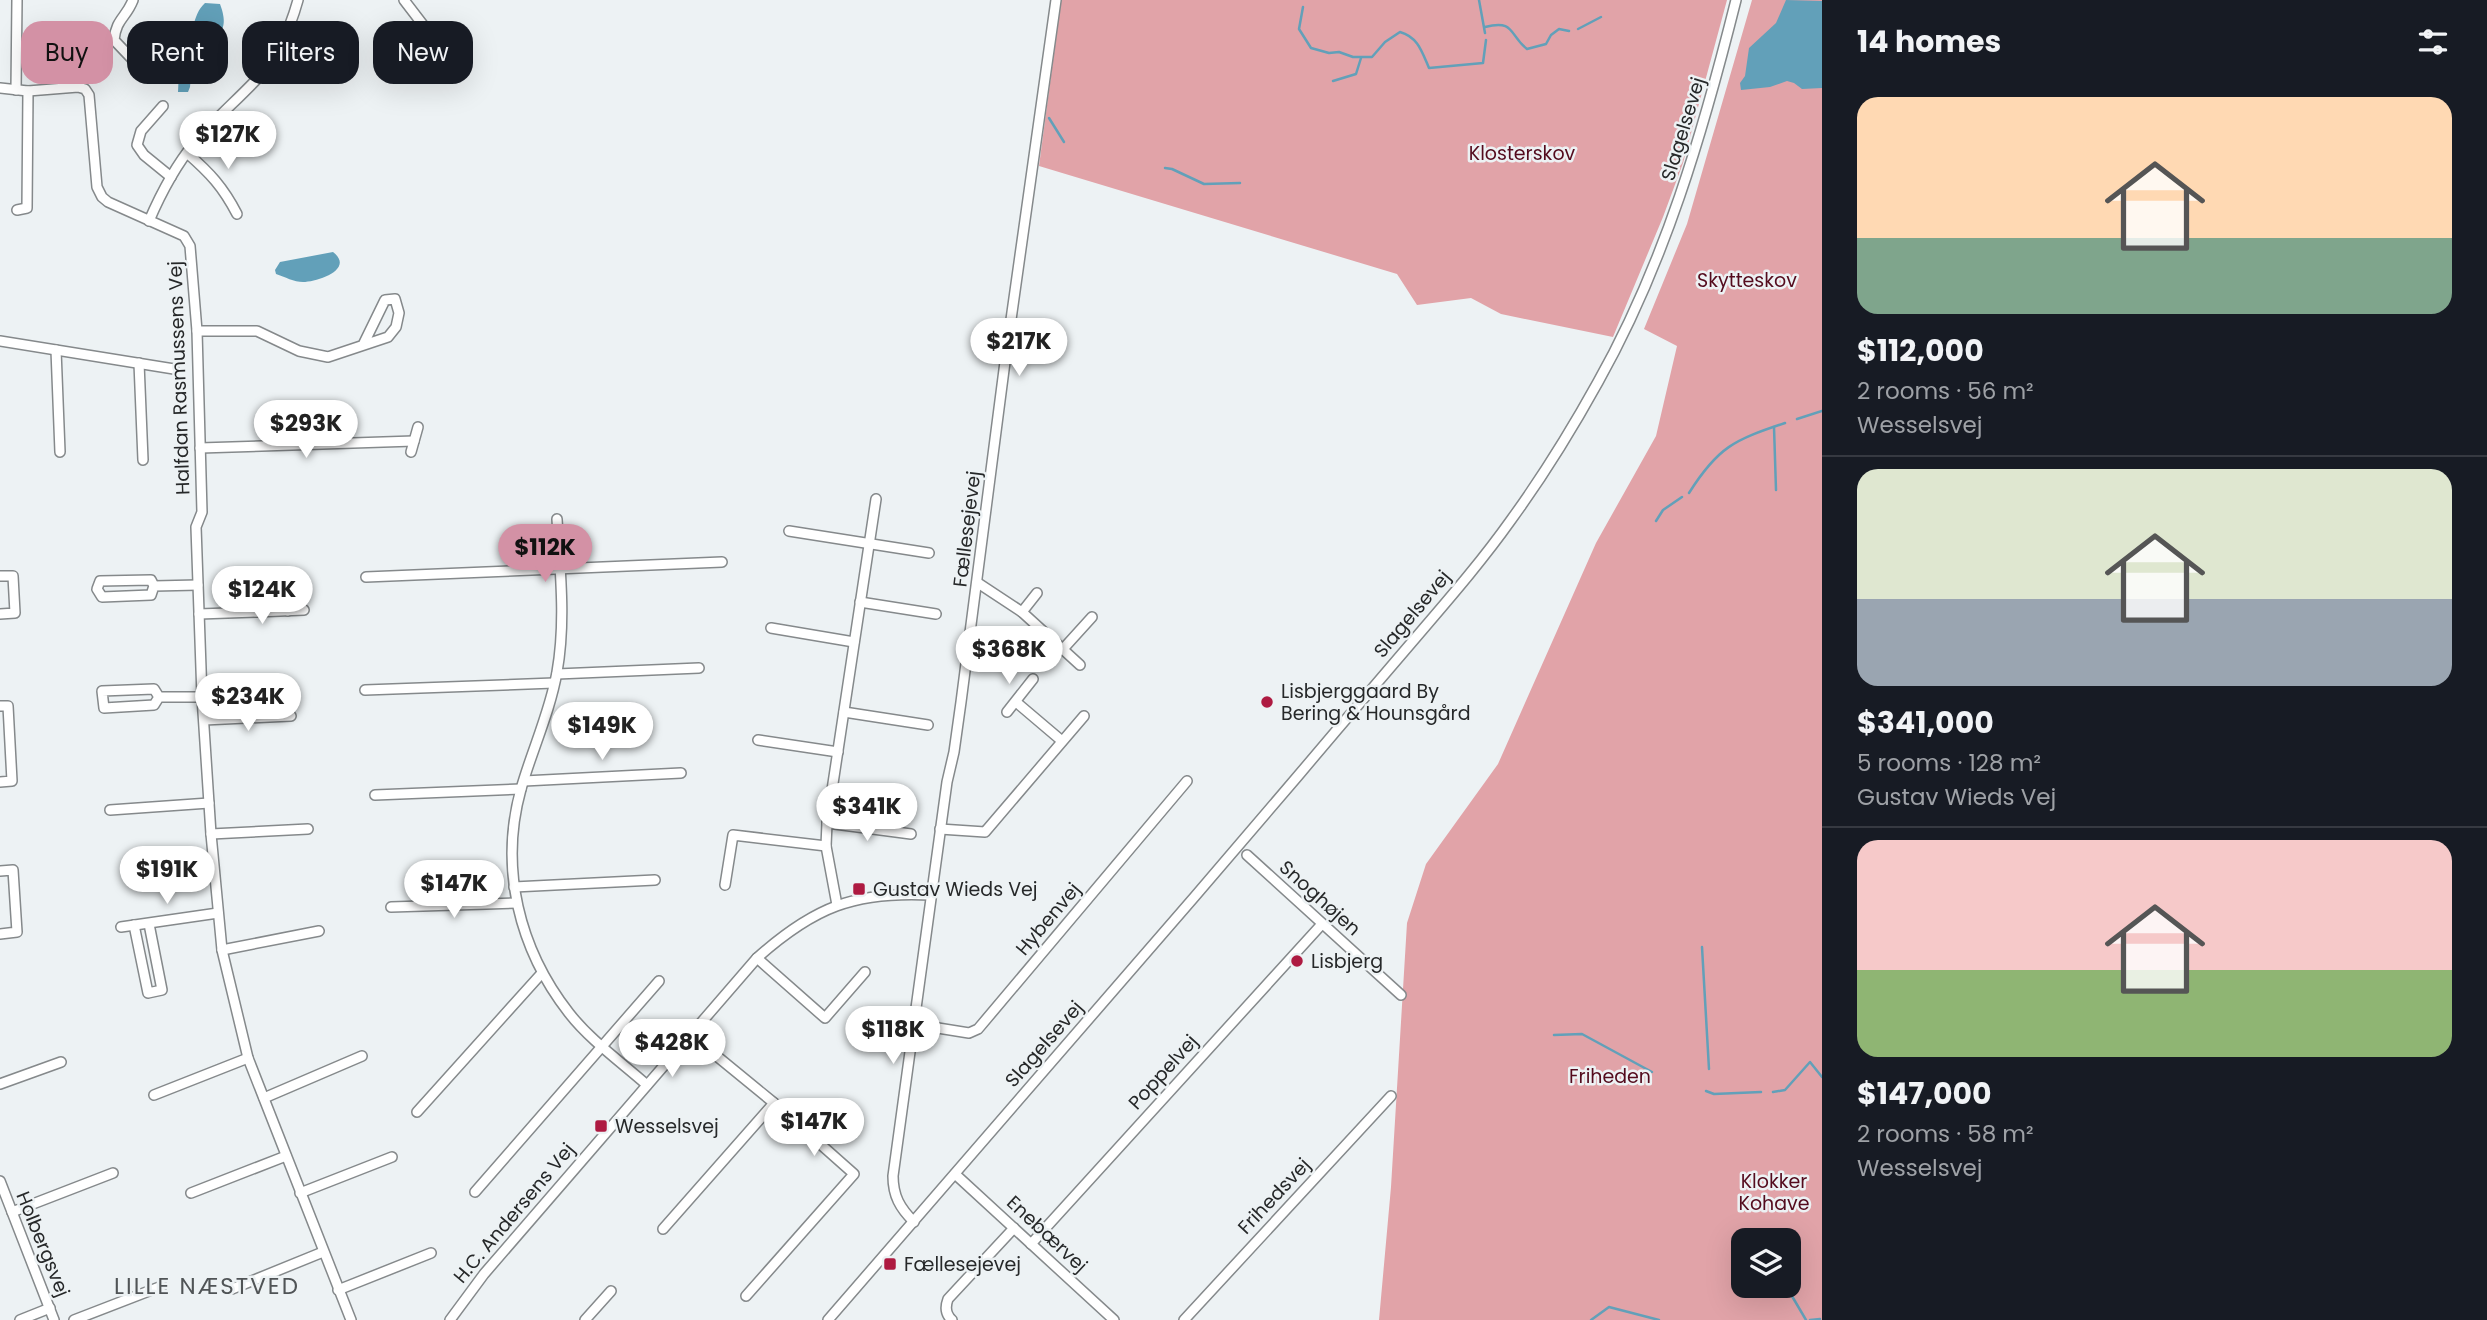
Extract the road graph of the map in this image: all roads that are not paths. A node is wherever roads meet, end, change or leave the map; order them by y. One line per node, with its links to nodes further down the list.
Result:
1 (17, 0): 10 (street)
2 (133, 0): 8 (street)
3 (298, 0): 13 (street)
4 (1056, 0): 39 (street, Fællesejevej)
5 (1736, 0): 124 (street, Slagelsevej)
6 (407, 2): 7 (street)
7 (421, 21)
8 (127, 54)
9 (0, 89): 10 (street, Halfdan Rasmussens Vej)
10 (16, 90): 11 (street, Halfdan Rasmussens Vej)
11 (27, 91): 15 (street); 17 (street, Halfdan Rasmussens Vej)
12 (163, 106): 14 (street)
13 (187, 153): 14 (street); 16 (street)
14 (171, 177): 17 (street)
15 (17, 209)
16 (237, 214)
17 (149, 221): 18 (street, Halfdan Rasmussens Vej)
18 (197, 331): 20 (street); 26 (street, Halfdan Rasmussens Vej)
19 (0, 341): 21 (street)
20 (365, 343): 20 (street)
21 (56, 350): 22 (street); 27 (street)
22 (139, 363): 23 (street); 29 (street)
23 (174, 369)
24 (418, 427): 25 (street)
25 (414, 441): 26 (street); 28 (street)
26 (200, 448): 40 (street, Halfdan Rasmussens Vej)
27 (60, 452)
28 (411, 452)
29 (143, 460)
30 (876, 499): 33 (street)
31 (557, 519): 36 (street)
32 (789, 531): 33 (street)
33 (869, 544): 34 (street); 43 (street)
34 (929, 553)
35 (722, 562): 36 (street)
36 (560, 568): 38 (street); 57 (street)
37 (0, 576): 48 (street)
38 (366, 577)
39 (978, 583): 47 (street); 82 (street, Fællesejevej)
40 (198, 585): 41 (street); 49 (street, Halfdan Rasmussens Vej)
41 (155, 586): 41 (street)
42 (1037, 593): 47 (street)
43 (860, 603): 50 (street); 53 (street)
44 (304, 610): 45 (street)
45 (288, 611): 46 (street); 46 (street)
46 (256, 612): 49 (street)
47 (1022, 612): 54 (street)
48 (0, 614)
49 (199, 614): 61 (street, Halfdan Rasmussens Vej)
50 (936, 614)
51 (1092, 617): 54 (street)
52 (771, 628): 53 (street)
53 (854, 642): 64 (street)
54 (1063, 649): 55 (street)
55 (1080, 664)
56 (699, 668): 57 (street)
57 (555, 678): 59 (street); 76 (street)
58 (1033, 679): 62 (street)
59 (365, 690)
60 (159, 696): 60 (street); 61 (street)
61 (202, 697): 68 (street, Halfdan Rasmussens Vej)
62 (1016, 702): 65 (street); 71 (street)
63 (0, 706): 75 (street)
64 (844, 712): 69 (street); 72 (street)
65 (1007, 712)
66 (291, 716): 68 (street)
67 (1084, 716): 71 (street)
68 (204, 720): 78 (street, Halfdan Rasmussens Vej)
69 (928, 725)
70 (758, 740): 72 (street)
71 (1062, 741): 82 (street)
72 (838, 752): 80 (street)
73 (681, 773): 76 (street)
74 (1187, 781): 108 (street, Hybenvej)
75 (0, 782)
76 (522, 785): 77 (street); 90 (street)
77 (375, 795)
78 (209, 803): 79 (street); 83 (street, Halfdan Rasmussens Vej)
79 (110, 810)
80 (827, 823): 84 (street); 85 (street)
81 (307, 829): 83 (street)
82 (940, 829): 91 (street, Fællesejevej)
83 (211, 834): 95 (street, Halfdan Rasmussens Vej)
84 (911, 834)
85 (826, 846): 89 (street); 93 (street)
86 (1247, 855): 97 (street, Snoghøjen)
87 (0, 871): 101 (street)
88 (655, 880): 90 (street)
89 (725, 885)
90 (514, 887): 92 (street)
91 (932, 895): 93 (street, H.C. Andersens Vej); 108 (street, Fællesejevej)
92 (516, 903): 94 (street); 105 (street)
93 (837, 905): 103 (street, H.C. Andersens Vej)
94 (391, 907)
95 (218, 913): 96 (street); 102 (street, Halfdan Rasmussens Vej)
96 (149, 923): 98 (street); 98 (street)
97 (1322, 924): 107 (street, Snoghøjen); 134 (street, Poppelvej)
98 (134, 925): 99 (street)
99 (121, 927)
100 (319, 931): 102 (street)
101 (0, 934)
102 (222, 950): 112 (street, Halfdan Rasmussens Vej)
103 (757, 958): 104 (street); 109 (street, H.C. Andersens Vej)
104 (865, 972)
105 (542, 973): 110 (street); 120 (street)
106 (659, 981): 110 (street)
107 (1401, 995)
108 (913, 1024): 131 (street, Fællesejevej)
109 (691, 1035): 115 (street, H.C. Andersens Vej); 119 (street)
110 (602, 1046): 115 (street); 126 (street)
111 (362, 1056): 118 (street)
112 (248, 1058): 116 (street); 118 (street, Halfdan Rasmussens Vej)
113 (61, 1062): 114 (street)
114 (0, 1084)
115 (647, 1085): 147 (street, H.C. Andersens Vej)
116 (154, 1095)
117 (1391, 1096): 152 (street, Frihedsvej)
118 (264, 1098): 121 (street, Halfdan Rasmussens Vej)
119 (774, 1103): 133 (street); 141 (street)
120 (417, 1112)
121 (286, 1156): 127 (street); 128 (street, Halfdan Rasmussens Vej)
122 (392, 1157): 128 (street)
123 (113, 1173): 130 (street)
124 (956, 1174): 131 (street, Slagelsevej); 132 (street, Enebærvej)
125 (0, 1181): 129 (street, Holbergsvej)
126 (475, 1192)
127 (191, 1193)
128 (300, 1193): 135 (street, Halfdan Rasmussens Vej)
129 (3, 1196): 130 (street, Holbergsvej)
130 (12, 1212): 142 (street, Holbergsvej)
131 (914, 1222): 149 (street, Slagelsevej)
132 (1014, 1228): 134 (street, Enebærvej); 150 (street)
133 (663, 1229)
134 (1031, 1244): 151 (street, Enebærvej)
135 (323, 1252): 138 (street); 139 (street, Halfdan Rasmussens Vej)
136 (431, 1253): 139 (street)
137 (162, 1286): 145 (street)
138 (232, 1289)
139 (338, 1290): 146 (street, Halfdan Rasmussens Vej)
140 (611, 1291): 148 (street)
141 (746, 1296)
142 (50, 1308): 143 (street); 144 (street, Holbergsvej)
143 (20, 1320)
144 (54, 1320)
145 (74, 1320)
146 (351, 1320)
147 (450, 1320)
148 (585, 1320)
149 (828, 1320)
150 (952, 1320)
151 (1114, 1320)
152 (1184, 1320)

